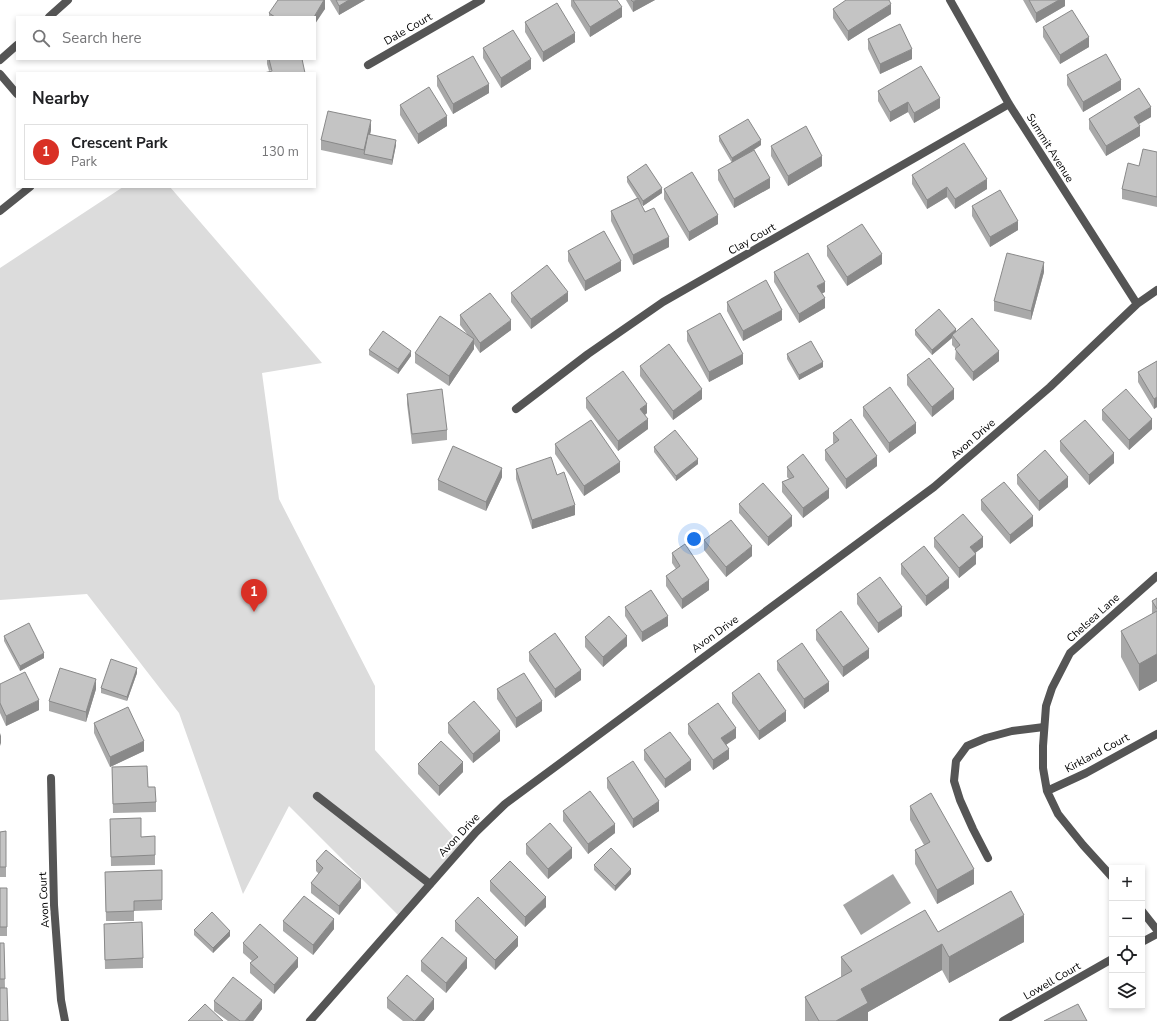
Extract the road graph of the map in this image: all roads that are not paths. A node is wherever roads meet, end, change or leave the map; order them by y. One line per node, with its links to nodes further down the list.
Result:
1 (68, 0): 4 (street)
2 (481, 0): 7 (street, Dale Court)
3 (950, 0): 10 (street, Summit Avenue)
4 (50, 16)
5 (16, 46): 6 (street)
6 (0, 60)
7 (368, 65)
8 (0, 74): 9 (street)
9 (16, 93)
10 (1009, 104): 14 (street, Summit Avenue); 15 (street, Clay Court)
11 (29, 188): 12 (street)
12 (0, 211)
13 (1157, 290): 14 (street, Avon Drive)
14 (1137, 304): 24 (street, Avon Drive)
15 (516, 409)
16 (1157, 576): 17 (street, Chelsea Lane)
17 (1044, 727): 20 (street, Chelsea Lane); 22 (street)
18 (1157, 734): 20 (street, Kirkland Court)
19 (50, 778): 30 (street, Avon Court)
20 (1048, 791): 23 (street, Chelsea Lane)
21 (317, 796): 24 (street)
22 (988, 858)
23 (1109, 874)
24 (430, 884): 31 (street, Avon Drive)
25 (1145, 915): 26 (street)
26 (1157, 930)
27 (1157, 934): 28 (street)
28 (1145, 940)
29 (1109, 961): 32 (street, Lowell Court)
30 (65, 1021)
31 (310, 1021)
32 (1003, 1021)

